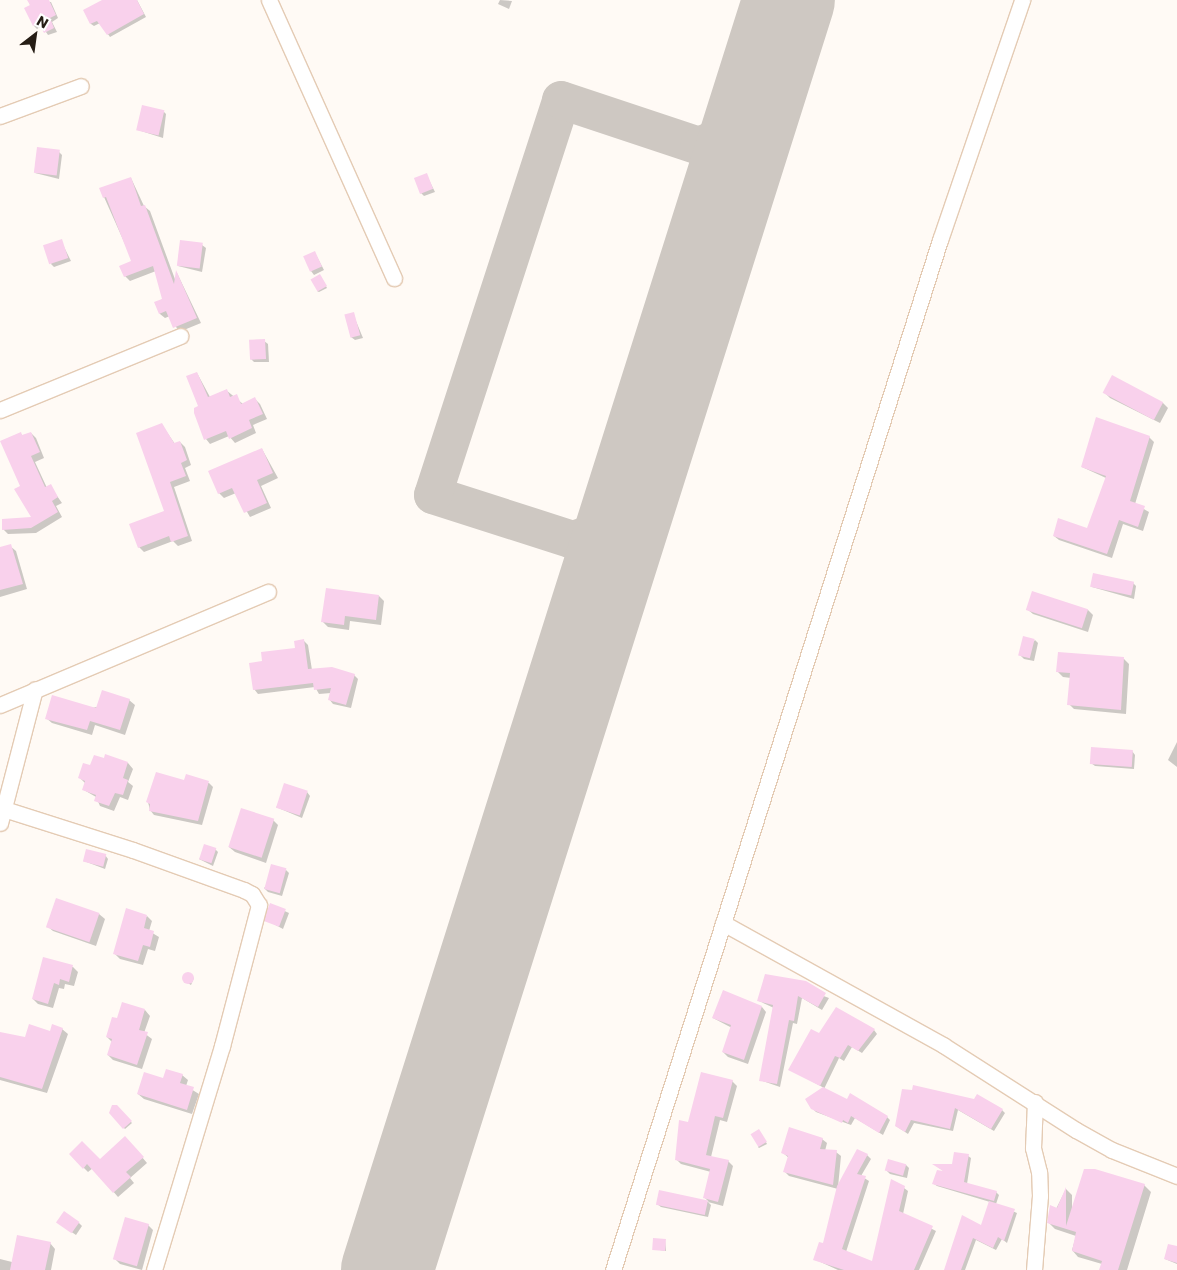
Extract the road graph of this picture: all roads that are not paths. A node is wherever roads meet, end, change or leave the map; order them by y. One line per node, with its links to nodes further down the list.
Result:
1 (269, 0): 5 (street)
2 (1022, 0): 12 (street)
3 (81, 86): 4 (street)
4 (0, 116)
5 (394, 278)
6 (180, 336): 7 (street)
7 (0, 410)
8 (268, 592): 9 (street)
9 (35, 689): 10 (street); 11 (street)
10 (0, 705)
11 (2, 816): 15 (street)
12 (723, 923): 13 (street); 16 (street)
13 (1035, 1102): 14 (street); 17 (street)
14 (1177, 1176)
15 (154, 1270)
16 (613, 1270)
17 (1034, 1270)

